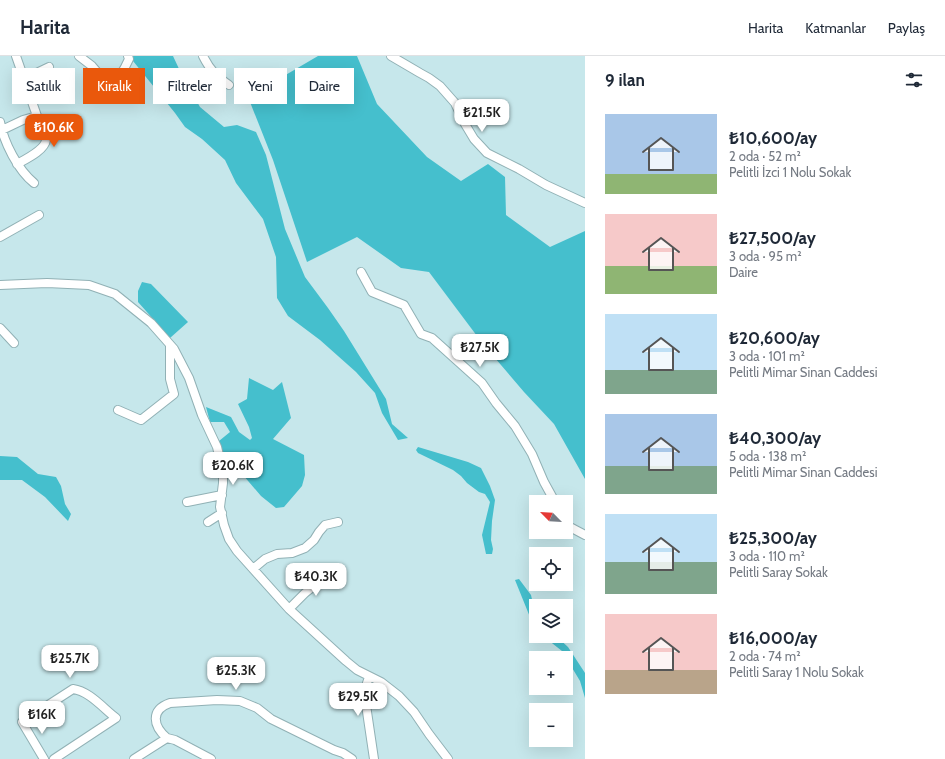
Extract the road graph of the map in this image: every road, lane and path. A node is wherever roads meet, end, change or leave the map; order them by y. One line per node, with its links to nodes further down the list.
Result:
1 (16, 56): 6 (street)
2 (78, 56): 3 (street)
3 (128, 56)
4 (203, 56): 7 (street)
5 (392, 56): 13 (street)
6 (20, 68)
7 (229, 85)
8 (33, 104): 9 (street)
9 (37, 116): 10 (street); 11 (street)
10 (0, 128): 11 (street)
11 (17, 164): 12 (street)
12 (34, 183)
13 (585, 204)
14 (39, 215): 15 (street)
15 (0, 237)
16 (361, 272): 23 (street)
17 (0, 285): 20 (street)
18 (0, 328): 19 (street)
19 (14, 342)
20 (170, 345): 21 (street); 22 (street)
21 (118, 410)
22 (222, 495): 24 (street); 25 (street)
23 (551, 495)
24 (187, 502)
25 (222, 513): 26 (street); 30 (street)
26 (208, 522)
27 (338, 522): 30 (street)
28 (573, 529): 29 (street)
29 (585, 535)
30 (252, 569): 32 (street)
31 (339, 576): 32 (street)
32 (289, 609): 33 (street)
33 (369, 676): 40 (street); 41 (street)
34 (167, 738): 37 (street); 38 (street); 39 (street)
35 (44, 759): 36 (street)
36 (54, 759)
37 (134, 759)
38 (211, 759)
39 (352, 759)
40 (374, 759)
41 (448, 759)

